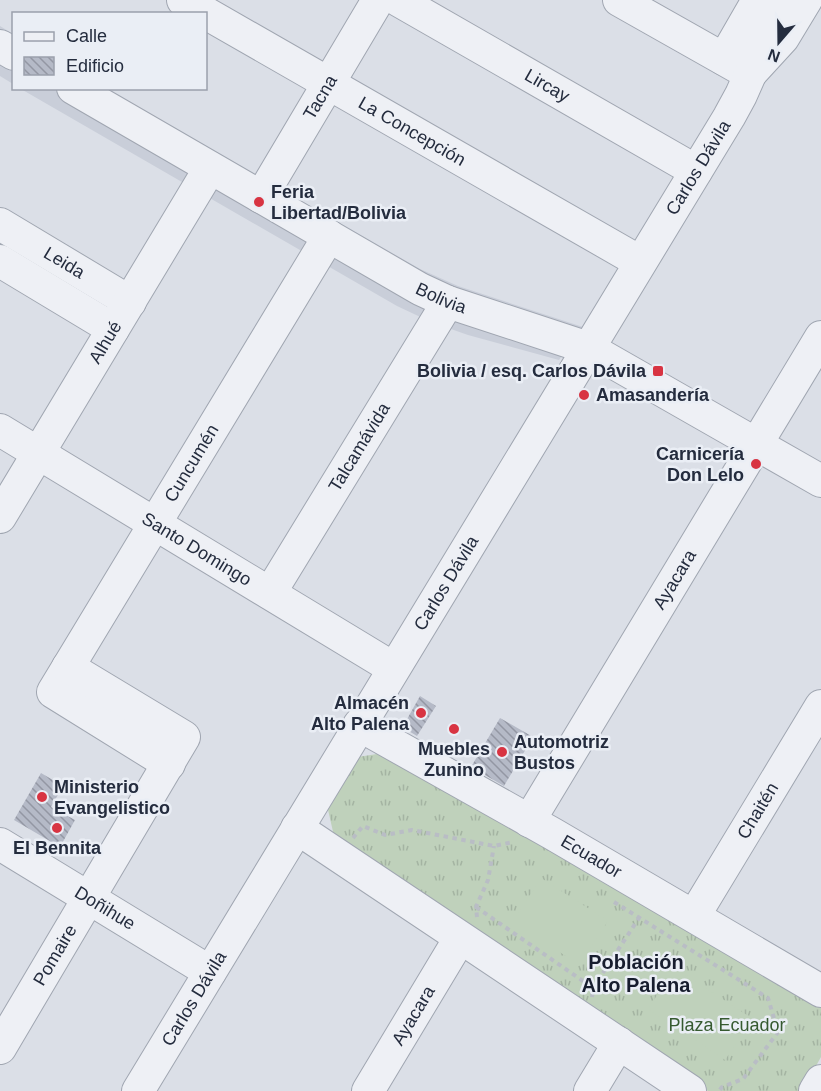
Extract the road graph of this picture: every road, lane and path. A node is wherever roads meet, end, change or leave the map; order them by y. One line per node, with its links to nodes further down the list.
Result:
1 (183, 0): 8 (street, La Concepción)
2 (378, 0): 11 (street, Tacna)
3 (398, 0): 14 (street, Lircay)
4 (619, 0): 10 (street)
5 (758, 0): 10 (street, Carlos Dávila)
6 (783, 0): 10 (street, Carlos Dávila)
7 (806, 0): 10 (street, Carlos Dávila)
8 (204, 12)
9 (207, 14): 11 (street, La Concepción)
10 (737, 67): 14 (street, Carlos Dávila)
11 (328, 84): 15 (street, Tacna); 19 (street, La Concepción)
12 (76, 90): 13 (street, Bolivia)
13 (210, 168): 15 (street, Bolivia); 20 (street, Alhué)
14 (696, 171): 19 (street, Carlos Dávila)
15 (261, 197): 17 (street, Bolivia)
16 (0, 224): 20 (street, Leida)
17 (329, 236): 21 (street, Bolivia); 30 (street, Cuncumén)
18 (0, 261): 22 (street, Leida)
19 (640, 262): 24 (street, Carlos Dávila)
20 (130, 302): 22 (street, Alhué)
21 (448, 302): 24 (street, Bolivia); 31 (street, Talcamávida)
22 (113, 329): 27 (street, Alhué)
23 (821, 337): 26 (street, Ayacara)
24 (588, 348): 26 (street, Bolivia); 32 (street, Carlos Dávila)
25 (0, 430): 27 (street, Santo Domingo)
26 (756, 444): 28 (street, Bolivia); 37 (street, Ayacara)
27 (38, 453): 29 (street, Alhué); 30 (street, Santo Domingo)
28 (821, 481)
29 (0, 517)
30 (155, 524): 31 (street, Santo Domingo); 33 (street, Cuncumén)
31 (270, 593): 32 (street, Santo Domingo)
32 (393, 668): 35 (street, Carlos Dávila)
33 (60, 680): 36 (street); 36 (street, Pomaire)
34 (821, 706): 43 (street, Chaitén)
35 (359, 725): 37 (street, Ecuador); 38 (street, Carlos Dávila)
36 (169, 764): 41 (street, Pomaire)
37 (529, 821): 43 (street, Ecuador)
38 (297, 828): 40 (street); 45 (street, Carlos Dávila)
39 (0, 844): 41 (street, Doñihue)
40 (354, 866): 42 (path); 44 (street)
41 (90, 899): 45 (street, Doñihue); 50 (street, Pomaire)
42 (476, 907): 44 (path); 46 (path)
43 (694, 916): 47 (street, Ecuador)
44 (470, 945): 48 (street); 53 (street, Ayacara)
45 (210, 972): 52 (street, Carlos Dávila)
46 (593, 988): 48 (path); 56 (path)
47 (821, 991)
48 (588, 1022): 49 (street)
49 (620, 1043): 54 (street); 55 (street)
50 (0, 1048)
51 (821, 1081): 57 (street)
52 (138, 1091)
53 (368, 1091)
54 (590, 1091)
55 (690, 1091)
56 (719, 1091)
57 (815, 1091)

